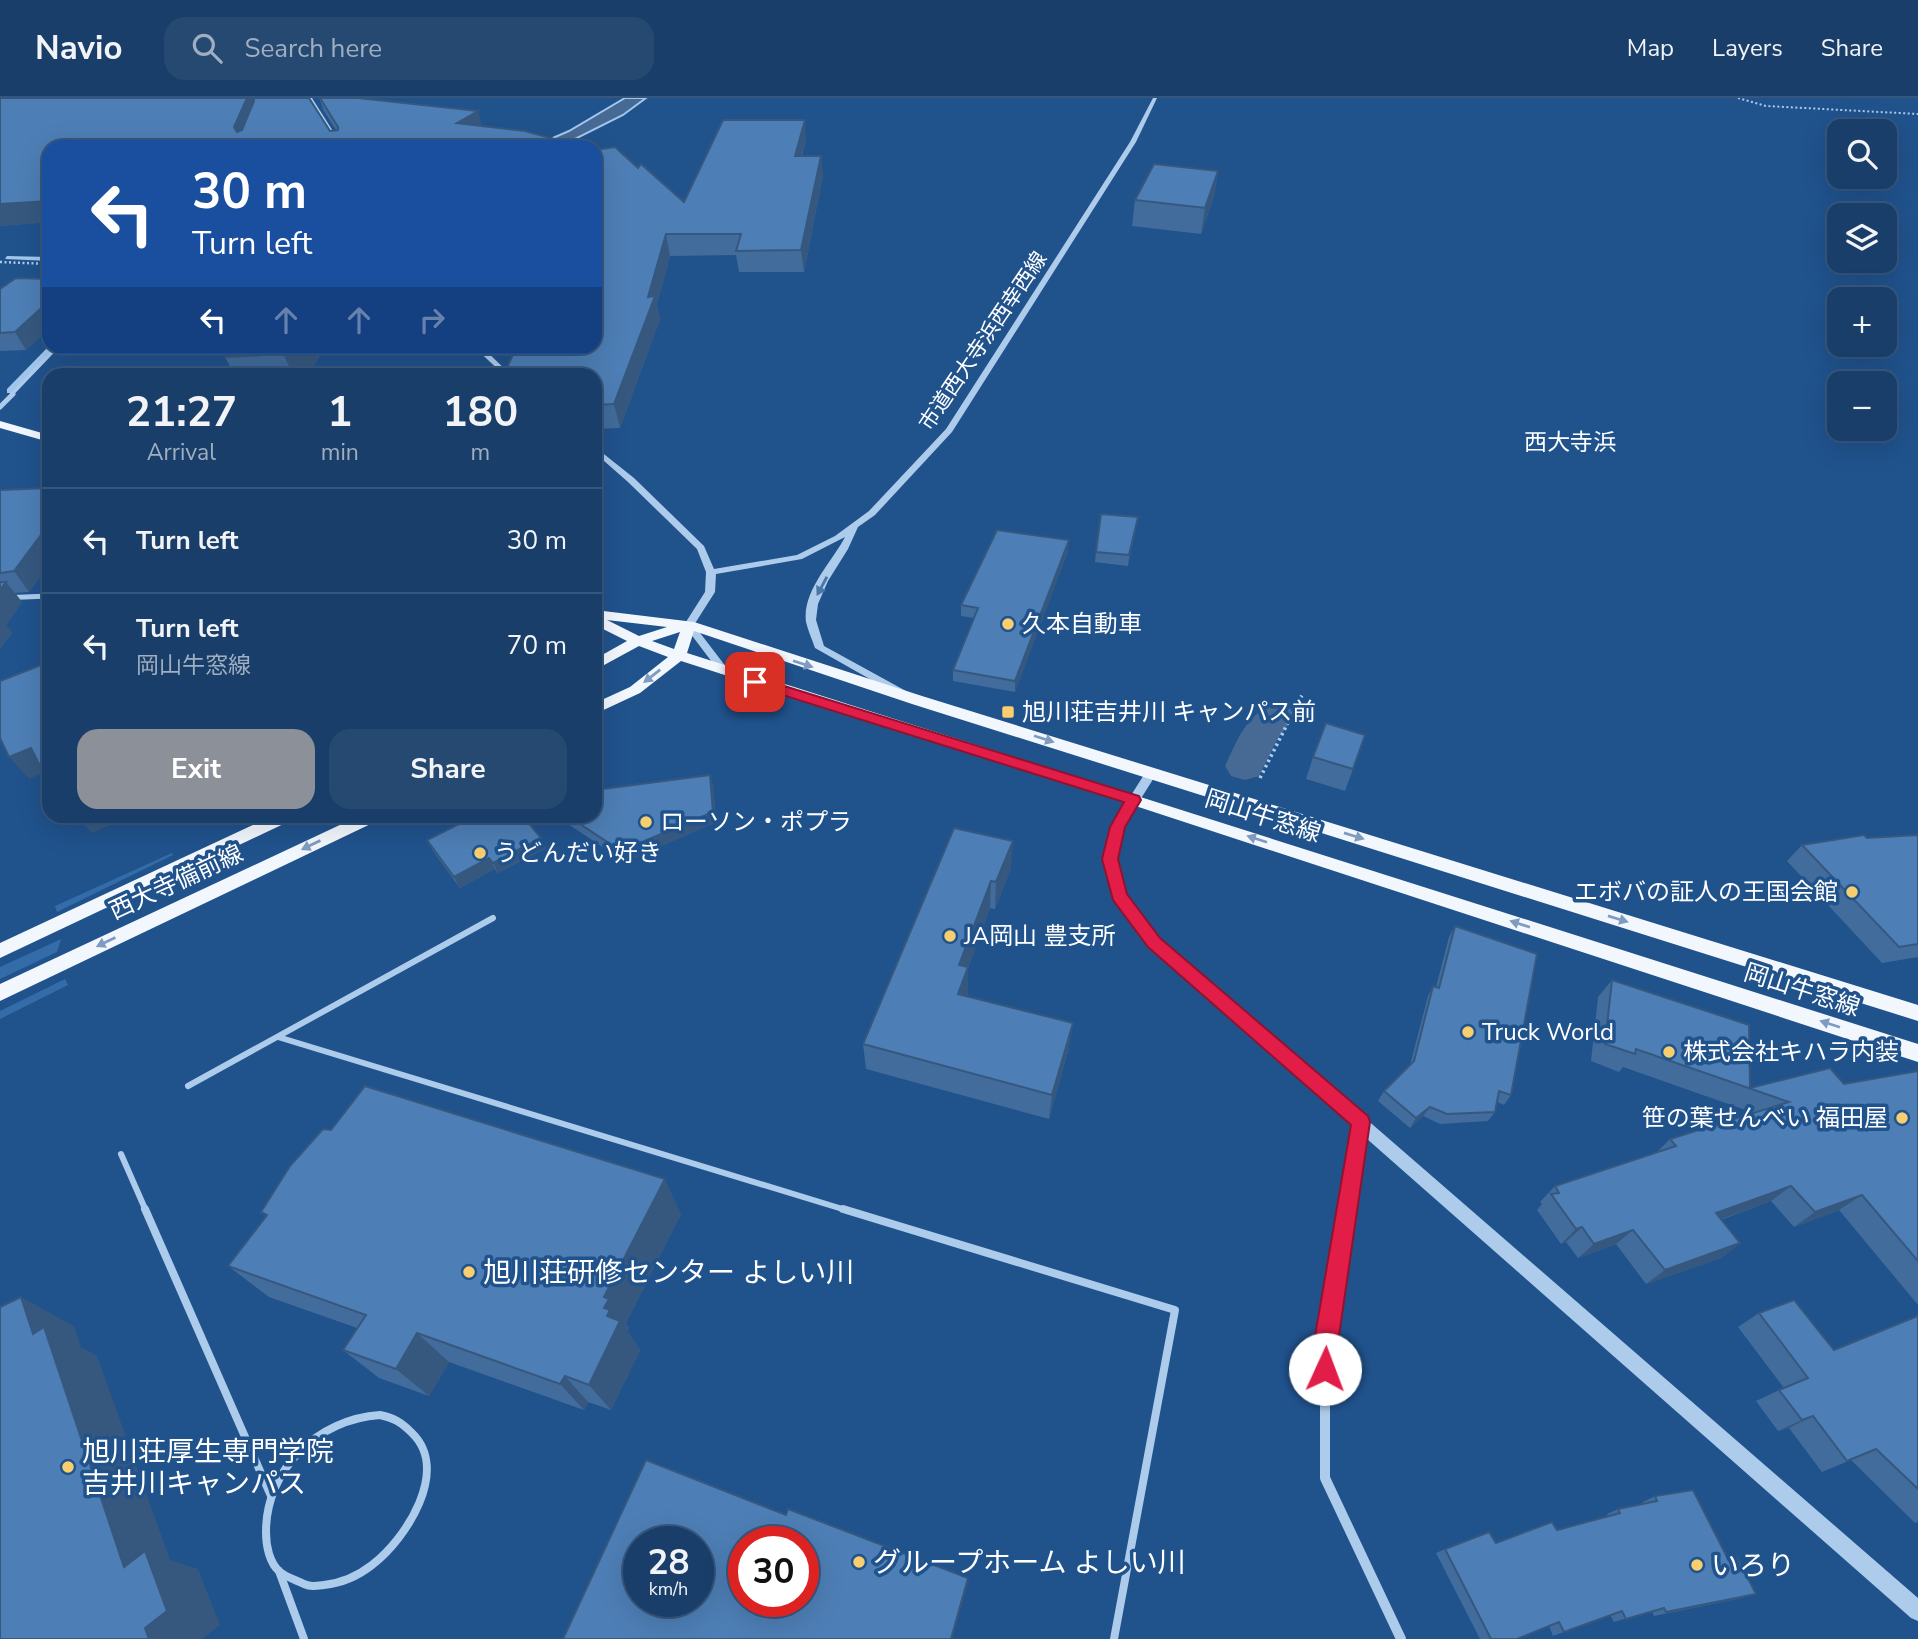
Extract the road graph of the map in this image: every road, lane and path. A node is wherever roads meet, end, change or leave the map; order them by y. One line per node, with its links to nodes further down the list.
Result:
1 (310, 98): 5 (street)
2 (1155, 98): 15 (street, 市道西大寺浜西幸西線)
3 (1738, 98): 4 (path)
4 (1918, 114)
5 (336, 140)
6 (0, 262): 7 (path)
7 (42, 264)
8 (50, 354): 11 (street)
9 (484, 354): 10 (street)
10 (500, 368)
11 (0, 407)
12 (0, 424): 13 (main road)
13 (42, 437)
14 (602, 456): 16 (street)
15 (854, 527): 16 (street, 市道西大寺浜西幸西線); 27 (street, one-way to 27)
16 (711, 572): 21 (street)
17 (42, 596): 18 (street)
18 (0, 598)
19 (602, 615): 21 (main road, 岡山牛窓線)
20 (602, 623): 22 (main road, 岡山牛窓線)
21 (689, 625): 22 (main road); 23 (main road); 25 (street); 27 (main road, 岡山牛窓線, one-way to 27)
22 (638, 641): 23 (main road, 岡山牛窓線); 24 (main road)
23 (678, 656): 25 (main road, 岡山牛窓線); 28 (main road, one-way to 28)
24 (602, 661)
25 (725, 672): 30 (main road, 岡山牛窓線)
26 (1302, 695): 31 (path)
27 (917, 700): 29 (main road, 岡山牛窓線, one-way to 29)
28 (602, 706)
29 (1151, 773): 30 (street); 31 (main road, 岡山牛窓線)
30 (1134, 800): 39 (main road, 岡山牛窓線, one-way to 30); 41 (street)
31 (1251, 804): 37 (main road, 岡山牛窓線, one-way to 37)
32 (271, 823): 35 (main road, 西大寺備前線)
33 (358, 823): 36 (main road, 西大寺備前線, one-way to 36)
34 (493, 918): 38 (lane)
35 (0, 951)
36 (0, 993)
37 (1918, 1013)
38 (278, 1037): 40 (lane); 47 (lane)
39 (1918, 1053)
40 (188, 1086)
41 (1361, 1122): 45 (street); 48 (street)
42 (121, 1153): 43 (lane)
43 (271, 1496): 44 (lane); 44 (lane)
44 (279, 1571): 46 (lane)
45 (1918, 1611)
46 (304, 1639)
47 (1114, 1639)
48 (1401, 1639)

